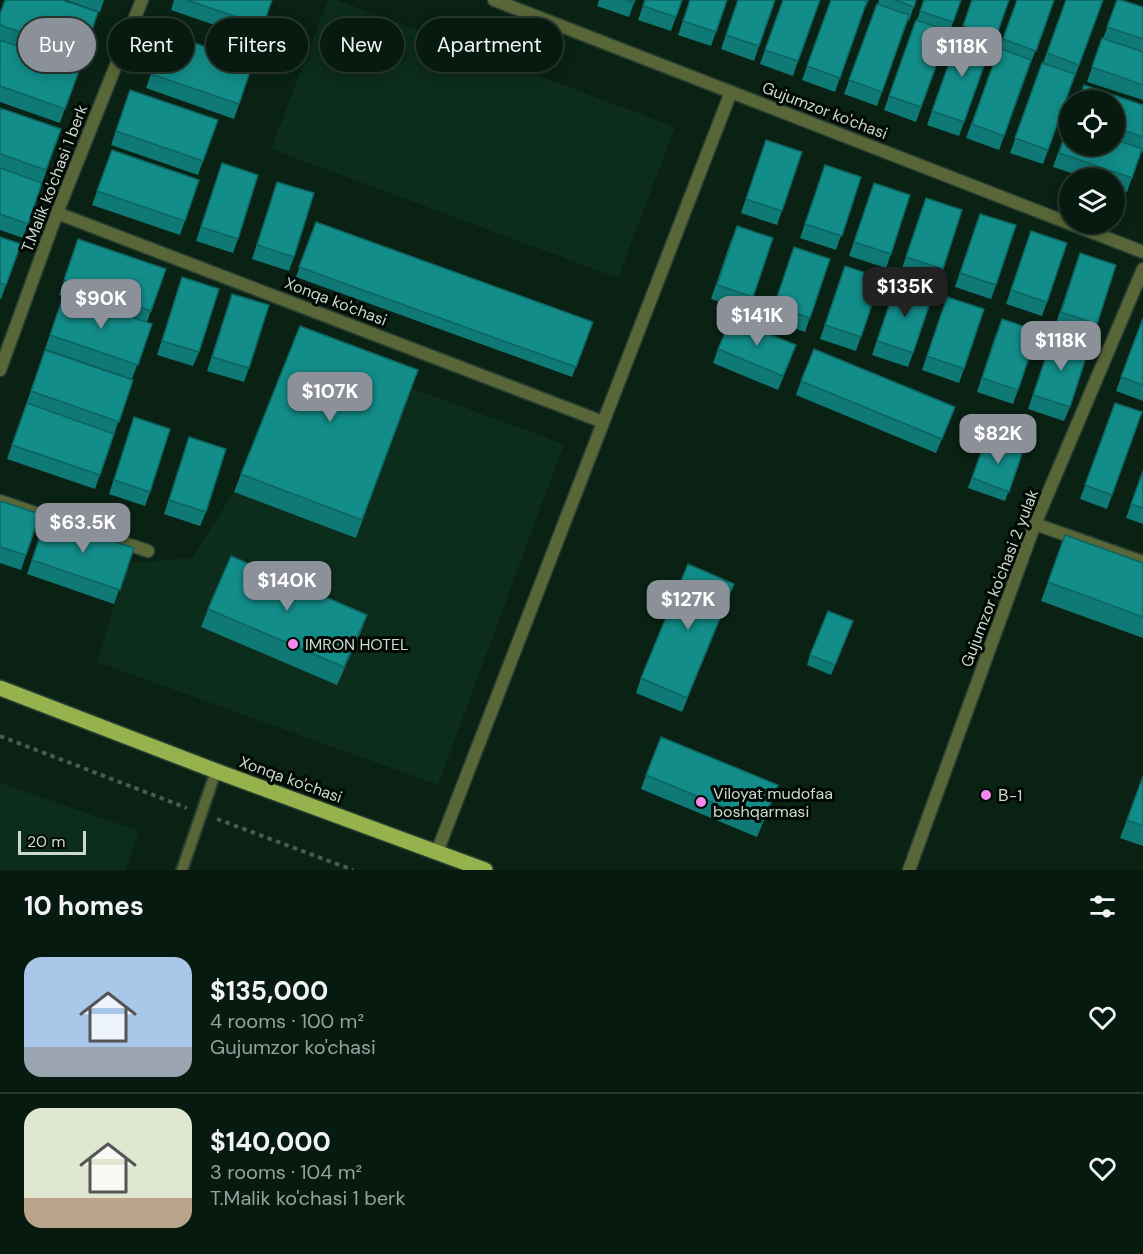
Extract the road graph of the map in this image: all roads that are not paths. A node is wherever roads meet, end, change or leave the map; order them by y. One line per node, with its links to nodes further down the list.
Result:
1 (142, 0): 4 (street, T.Malik ko'chasi 1 berk)
2 (494, 0): 3 (street, Gujumzor ko'chasi)
3 (731, 92): 5 (street, Gujumzor ko'chasi); 8 (street)
4 (57, 213): 7 (street, T.Malik ko'chasi 1 berk); 8 (street, Xonqa ko'chasi)
5 (1143, 252)
6 (1143, 269): 10 (street, Gujumzor ko'chasi 2 yulak)
7 (0, 370)
8 (603, 422): 15 (street)
9 (0, 501): 11 (street)
10 (1035, 524): 12 (street); 18 (street, Gujumzor ko'chasi 2 yulak)
11 (148, 551)
12 (1143, 562)
13 (0, 688): 14 (main road, Xonqa ko'chasi)
14 (216, 771): 15 (main road, Xonqa ko'chasi); 16 (lane)
15 (437, 852): 17 (main road, Xonqa ko'chasi)
16 (182, 870)
17 (485, 870)
18 (909, 870)

